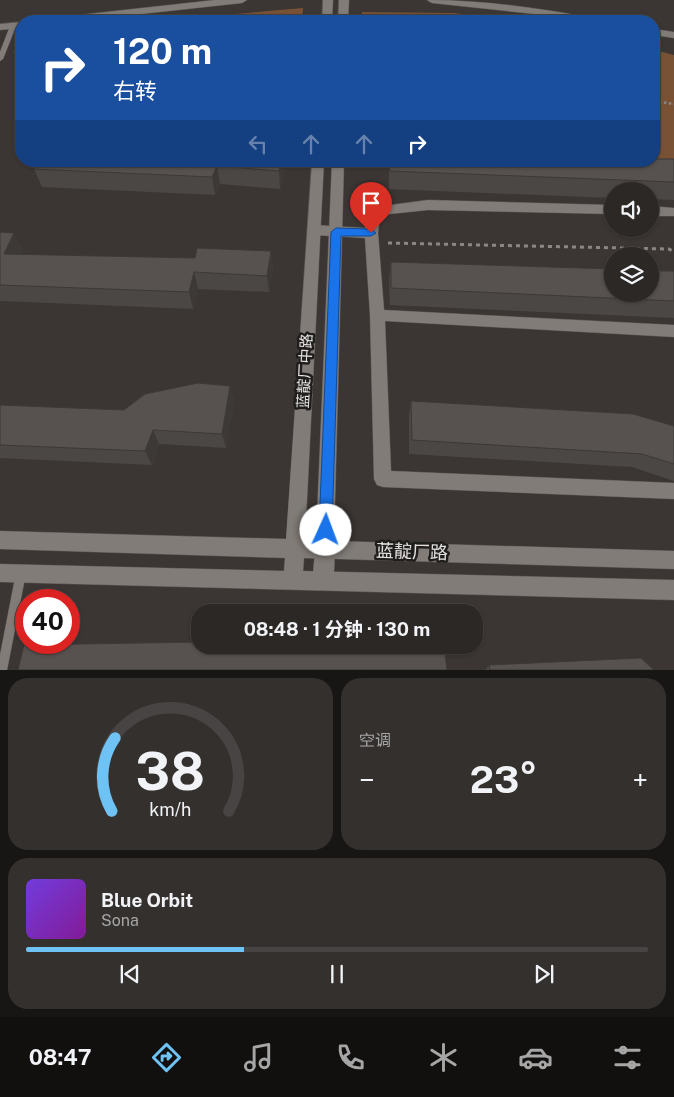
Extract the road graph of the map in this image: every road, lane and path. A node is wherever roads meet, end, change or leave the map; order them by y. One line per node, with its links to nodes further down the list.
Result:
1 (242, 0): 5 (street)
2 (328, 0): 6 (street)
3 (344, 0): 7 (street)
4 (432, 0): 8 (street)
5 (106, 15)
6 (327, 15)
7 (343, 15)
8 (560, 15)
9 (15, 25): 10 (street)
10 (0, 27)
11 (15, 29): 14 (lane)
12 (660, 33): 13 (street)
13 (674, 35)
14 (0, 59)
15 (660, 102): 16 (path)
16 (674, 104)
17 (318, 167): 22 (street, 蓝靛厂中路)
18 (338, 167): 23 (street, 蓝靛厂中路)
19 (604, 210): 24 (street)
20 (659, 212): 21 (street)
21 (672, 212)
22 (314, 230): 23 (street); 30 (street, 蓝靛厂中路)
23 (336, 232): 24 (street); 31 (street, 蓝靛厂中路)
24 (371, 238): 25 (path); 26 (street)
25 (674, 252)
26 (377, 315): 27 (street); 28 (street)
27 (674, 331)
28 (674, 491)
29 (0, 540): 30 (street, 蓝靛厂路)
30 (295, 548): 31 (street, 蓝靛厂路); 35 (street, 蓝靛厂中路)
31 (325, 550): 32 (street, 蓝靛厂路); 36 (street, 蓝靛厂中路)
32 (674, 560)
33 (0, 573): 34 (street, 蓝靛厂路)
34 (21, 573): 35 (street, 蓝靛厂路); 38 (lane)
35 (292, 580): 36 (street, 蓝靛厂路)
36 (323, 581): 37 (street, 蓝靛厂路)
37 (674, 590)
38 (2, 670)

